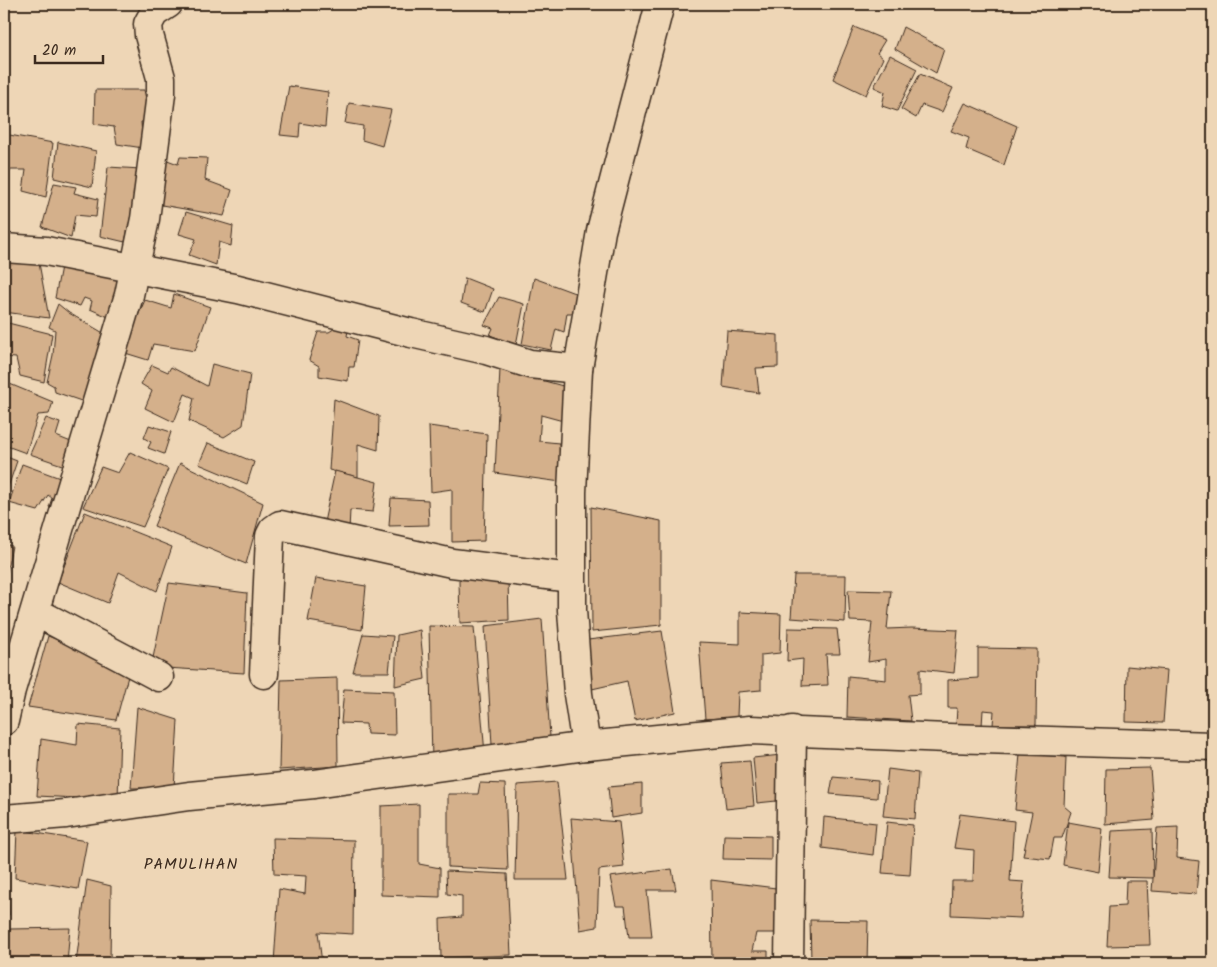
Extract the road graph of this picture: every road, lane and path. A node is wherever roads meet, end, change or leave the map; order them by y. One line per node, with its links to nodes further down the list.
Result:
1 (168, 4): 4 (street)
2 (660, 4): 5 (street)
3 (4, 248): 4 (street)
4 (135, 268): 5 (street); 7 (street)
5 (578, 369): 6 (street)
6 (571, 578): 8 (street); 13 (street)
7 (36, 612): 9 (street); 10 (street)
8 (264, 674)
9 (159, 677)
10 (8, 689): 11 (street)
11 (4, 721)
12 (792, 730): 13 (street); 14 (street); 16 (street)
13 (586, 746): 15 (street)
14 (1213, 746)
15 (4, 818)
16 (789, 963)

